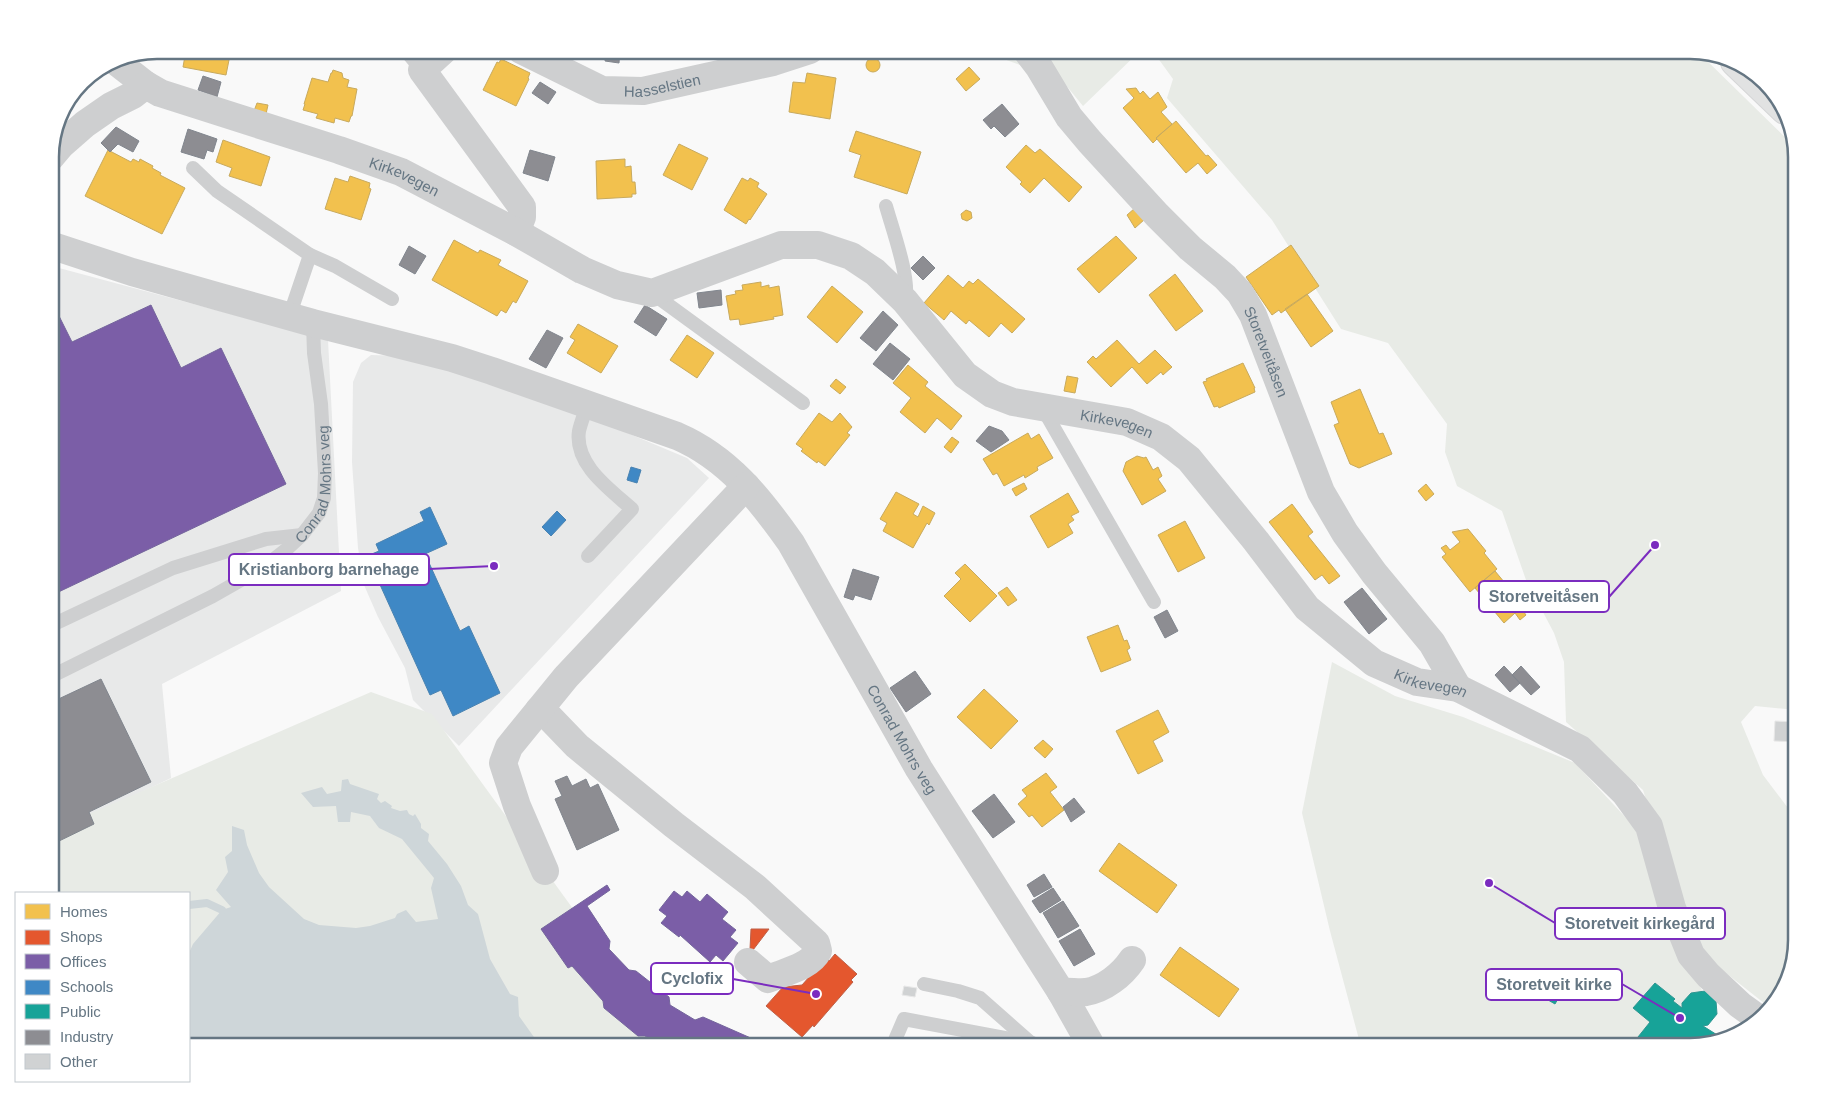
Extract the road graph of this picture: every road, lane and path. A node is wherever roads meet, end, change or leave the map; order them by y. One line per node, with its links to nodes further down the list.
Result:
1 (539, 59): 2 (street, Hasselstien)
2 (782, 59)
3 (1033, 59): 26 (street, Storetveitåsen)
4 (413, 60): 10 (street)
5 (121, 65): 6 (street, Kirkevegen)
6 (146, 85): 7 (street); 10 (street, Kirkevegen)
7 (60, 147)
8 (192, 168): 12 (lane)
9 (886, 206): 15 (lane)
10 (516, 232): 13 (street, Kirkevegen)
11 (59, 248): 16 (street, Conrad Mohrs veg)
12 (310, 255): 14 (lane); 16 (lane, Conrad Mohrs veg)
13 (652, 293): 15 (street, Kirkevegen); 17 (lane, Kirkevegen)
14 (392, 299)
15 (905, 301): 19 (street, Kirkevegen)
16 (301, 320): 18 (street, Conrad Mohrs veg); 21 (lane, Conrad Mohrs veg)
17 (803, 403)
18 (588, 405): 20 (street, Conrad Mohrs veg); 22 (lane)
19 (1041, 406): 23 (lane); 26 (street, Kirkevegen)
20 (746, 486): 27 (street); 32 (street, Conrad Mohrs veg)
21 (302, 535): 24 (lane); 25 (lane, Conrad Mohrs veg)
22 (588, 556)
23 (1154, 602)
24 (59, 622)
25 (59, 673)
26 (1458, 688): 33 (street, Kirkevegen)
27 (539, 710): 28 (street); 30 (street)
28 (545, 871)
29 (1132, 960): 32 (street)
30 (748, 962)
31 (924, 984): 36 (lane)
32 (1061, 992): 37 (street, Conrad Mohrs veg)
33 (1754, 1015)
34 (896, 1038): 35 (lane)
35 (1000, 1038)
36 (1025, 1038)
37 (1087, 1038)

